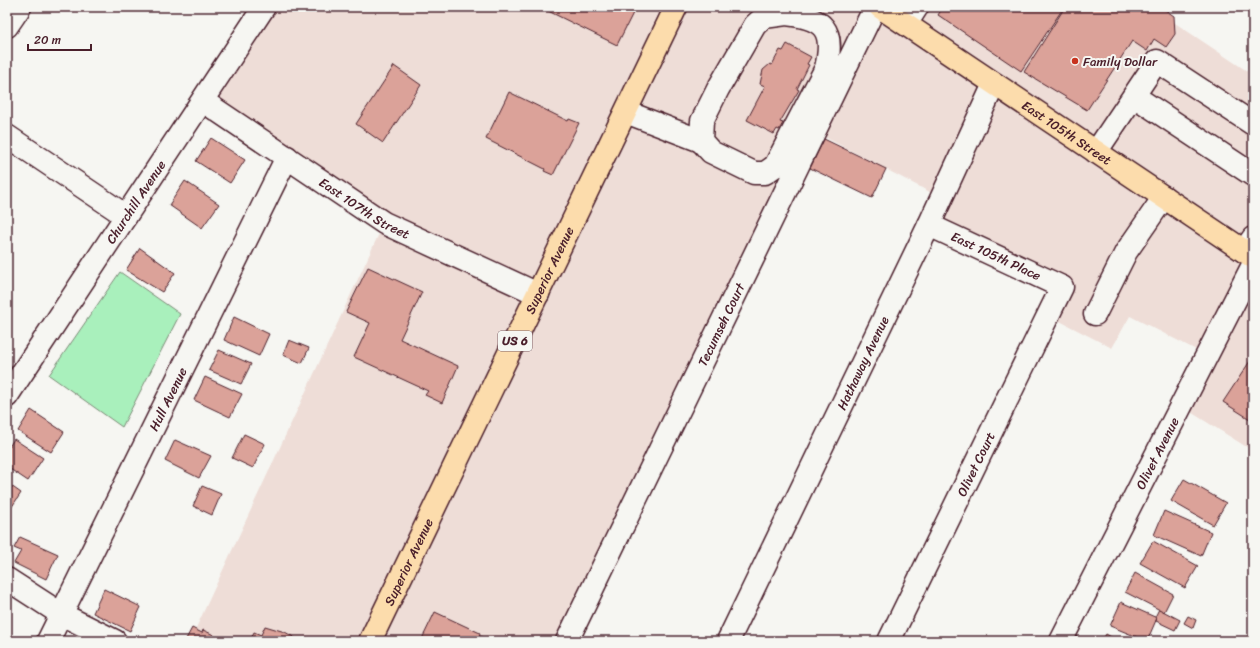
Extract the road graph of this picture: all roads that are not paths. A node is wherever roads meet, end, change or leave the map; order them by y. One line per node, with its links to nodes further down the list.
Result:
1 (20, 7): 8 (street)
2 (264, 7): 11 (street, Churchill Avenue)
3 (676, 7): 12 (main road, Superior Avenue / US 6)
4 (875, 7): 32 (street, Tecumseh Court)
5 (880, 7): 7 (main road, East 105th Street)
6 (816, 13): 15 (street); 15 (street)
7 (911, 16): 9 (main road, East 105th Street)
8 (7, 26)
9 (994, 84): 16 (main road, East 105th Street); 21 (street, Hathaway Avenue)
10 (1134, 96): 13 (street); 16 (street); 18 (street)
11 (203, 101): 17 (street, East 107th Street); 20 (street, Churchill Avenue)
12 (626, 112): 15 (street); 24 (main road, Superior Avenue / US 6)
13 (1253, 124)
14 (7, 136): 20 (street)
15 (701, 141)
16 (1096, 152): 19 (main road, East 105th Street)
17 (287, 157): 24 (street, East 107th Street); 28 (street, Hull Avenue)
18 (1253, 175)
19 (1164, 197): 22 (main road, East 105th Street); 25 (street)
20 (126, 216): 26 (street, Churchill Avenue)
21 (929, 225): 23 (street, East 105th Place); 33 (street, Hathaway Avenue)
22 (1251, 253): 35 (street, Olivet Avenue)
23 (1062, 287): 34 (street, Olivet Court)
24 (538, 294): 31 (main road, Superior Avenue / US 6)
25 (1095, 314)
26 (7, 396)
27 (7, 579): 28 (street)
28 (61, 614): 29 (street, Hull Avenue); 30 (street)
29 (48, 641)
30 (115, 641)
31 (370, 641)
32 (567, 641)
33 (728, 641)
34 (890, 641)
35 (1061, 641)

